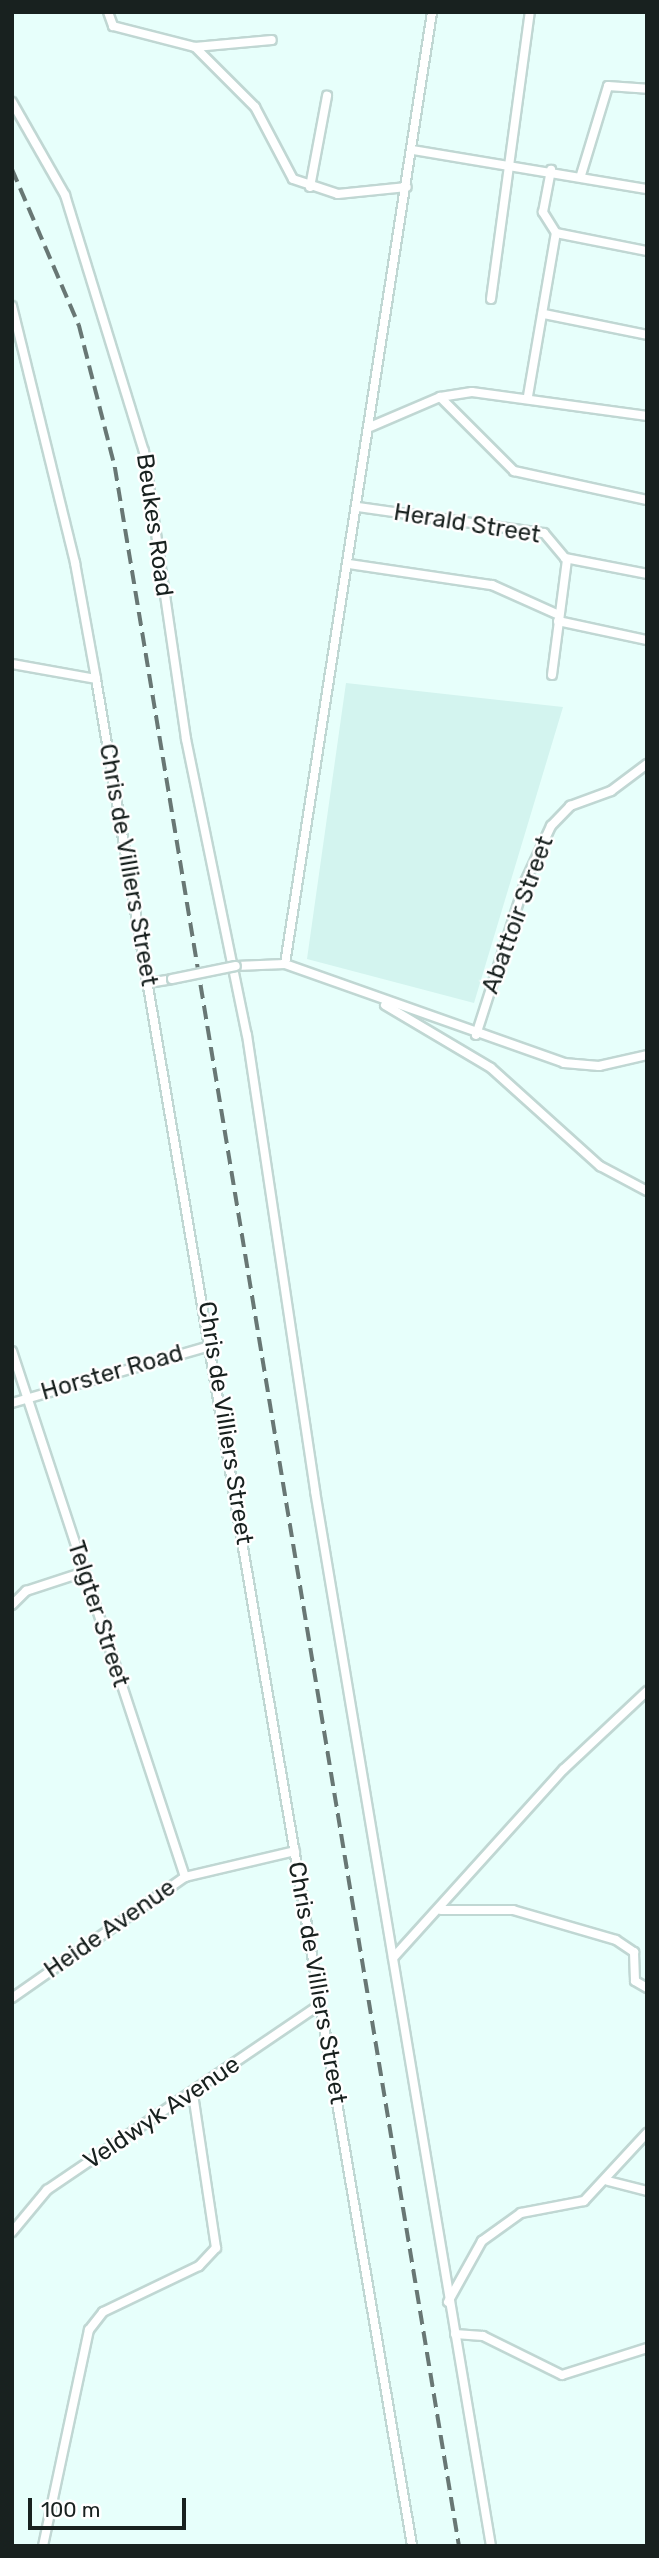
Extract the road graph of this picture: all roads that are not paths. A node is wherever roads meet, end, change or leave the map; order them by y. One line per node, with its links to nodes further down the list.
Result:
1 (108, 12): 5 (street)
2 (432, 12): 9 (street)
3 (530, 12): 10 (street)
4 (272, 40): 5 (street)
5 (195, 47): 13 (street)
6 (647, 89): 12 (street)
7 (327, 96): 13 (street)
8 (12, 102): 38 (street, Beukes Road)
9 (413, 150): 10 (street); 14 (street)
10 (509, 162): 11 (street); 18 (street)
11 (551, 170): 12 (street); 16 (street)
12 (581, 175): 15 (street)
13 (310, 187): 14 (street)
14 (407, 187): 25 (street)
15 (647, 189)
16 (556, 233): 17 (street); 20 (street)
17 (647, 251)
18 (491, 299)
19 (12, 306): 35 (street, Chris de Villiers Street)
20 (544, 314): 21 (street); 22 (street)
21 (647, 335)
22 (528, 396): 23 (street); 24 (street)
23 (440, 397): 25 (street); 26 (street)
24 (647, 416)
25 (370, 427): 27 (street)
26 (647, 499)
27 (358, 507): 28 (street, Herald Street); 29 (street)
28 (567, 559): 30 (street, Herald Street); 31 (street)
29 (349, 564): 31 (street); 37 (street)
30 (647, 574)
31 (558, 618): 32 (street); 34 (street)
32 (647, 640)
33 (12, 664): 35 (street)
34 (552, 675)
35 (96, 679): 39 (street, Chris de Villiers Street)
36 (647, 764): 41 (street, Abattoir Street)
37 (285, 964): 38 (street); 40 (street)
38 (236, 966): 39 (street, bridge); 54 (street, Beukes Road)
39 (148, 984): 44 (street, Chris de Villiers Street)
40 (380, 1000): 41 (street); 43 (street)
41 (476, 1035): 42 (street)
42 (647, 1055)
43 (647, 1191)
44 (213, 1345): 46 (street, Horster Road); 51 (street, Chris de Villiers Street)
45 (12, 1351): 46 (street, Telgter Street)
46 (26, 1398): 47 (street, Horster Road); 48 (street, Telgter Street)
47 (12, 1404)
48 (84, 1572): 49 (street); 52 (street, Telgter Street)
49 (12, 1605)
50 (647, 1691): 53 (street)
51 (295, 1851): 52 (street, Heide Avenue); 57 (street, Chris de Villiers Street)
52 (185, 1877): 56 (street, Heide Avenue)
53 (441, 1910): 54 (street); 55 (street)
54 (393, 1958): 63 (street, Beukes Road)
55 (647, 1988)
56 (12, 1998)
57 (321, 2004): 58 (street, Veldwyk Avenue); 67 (street, Chris de Villiers Street)
58 (193, 2095): 62 (street, Veldwyk Avenue); 66 (street)
59 (647, 2133): 60 (street)
60 (608, 2181): 61 (street); 63 (street)
61 (647, 2190)
62 (12, 2232)
63 (448, 2302): 64 (street, Beukes Road)
64 (455, 2334): 65 (street); 68 (street, Beukes Road)
65 (647, 2348)
66 (43, 2546)
67 (412, 2546)
68 (491, 2546)

